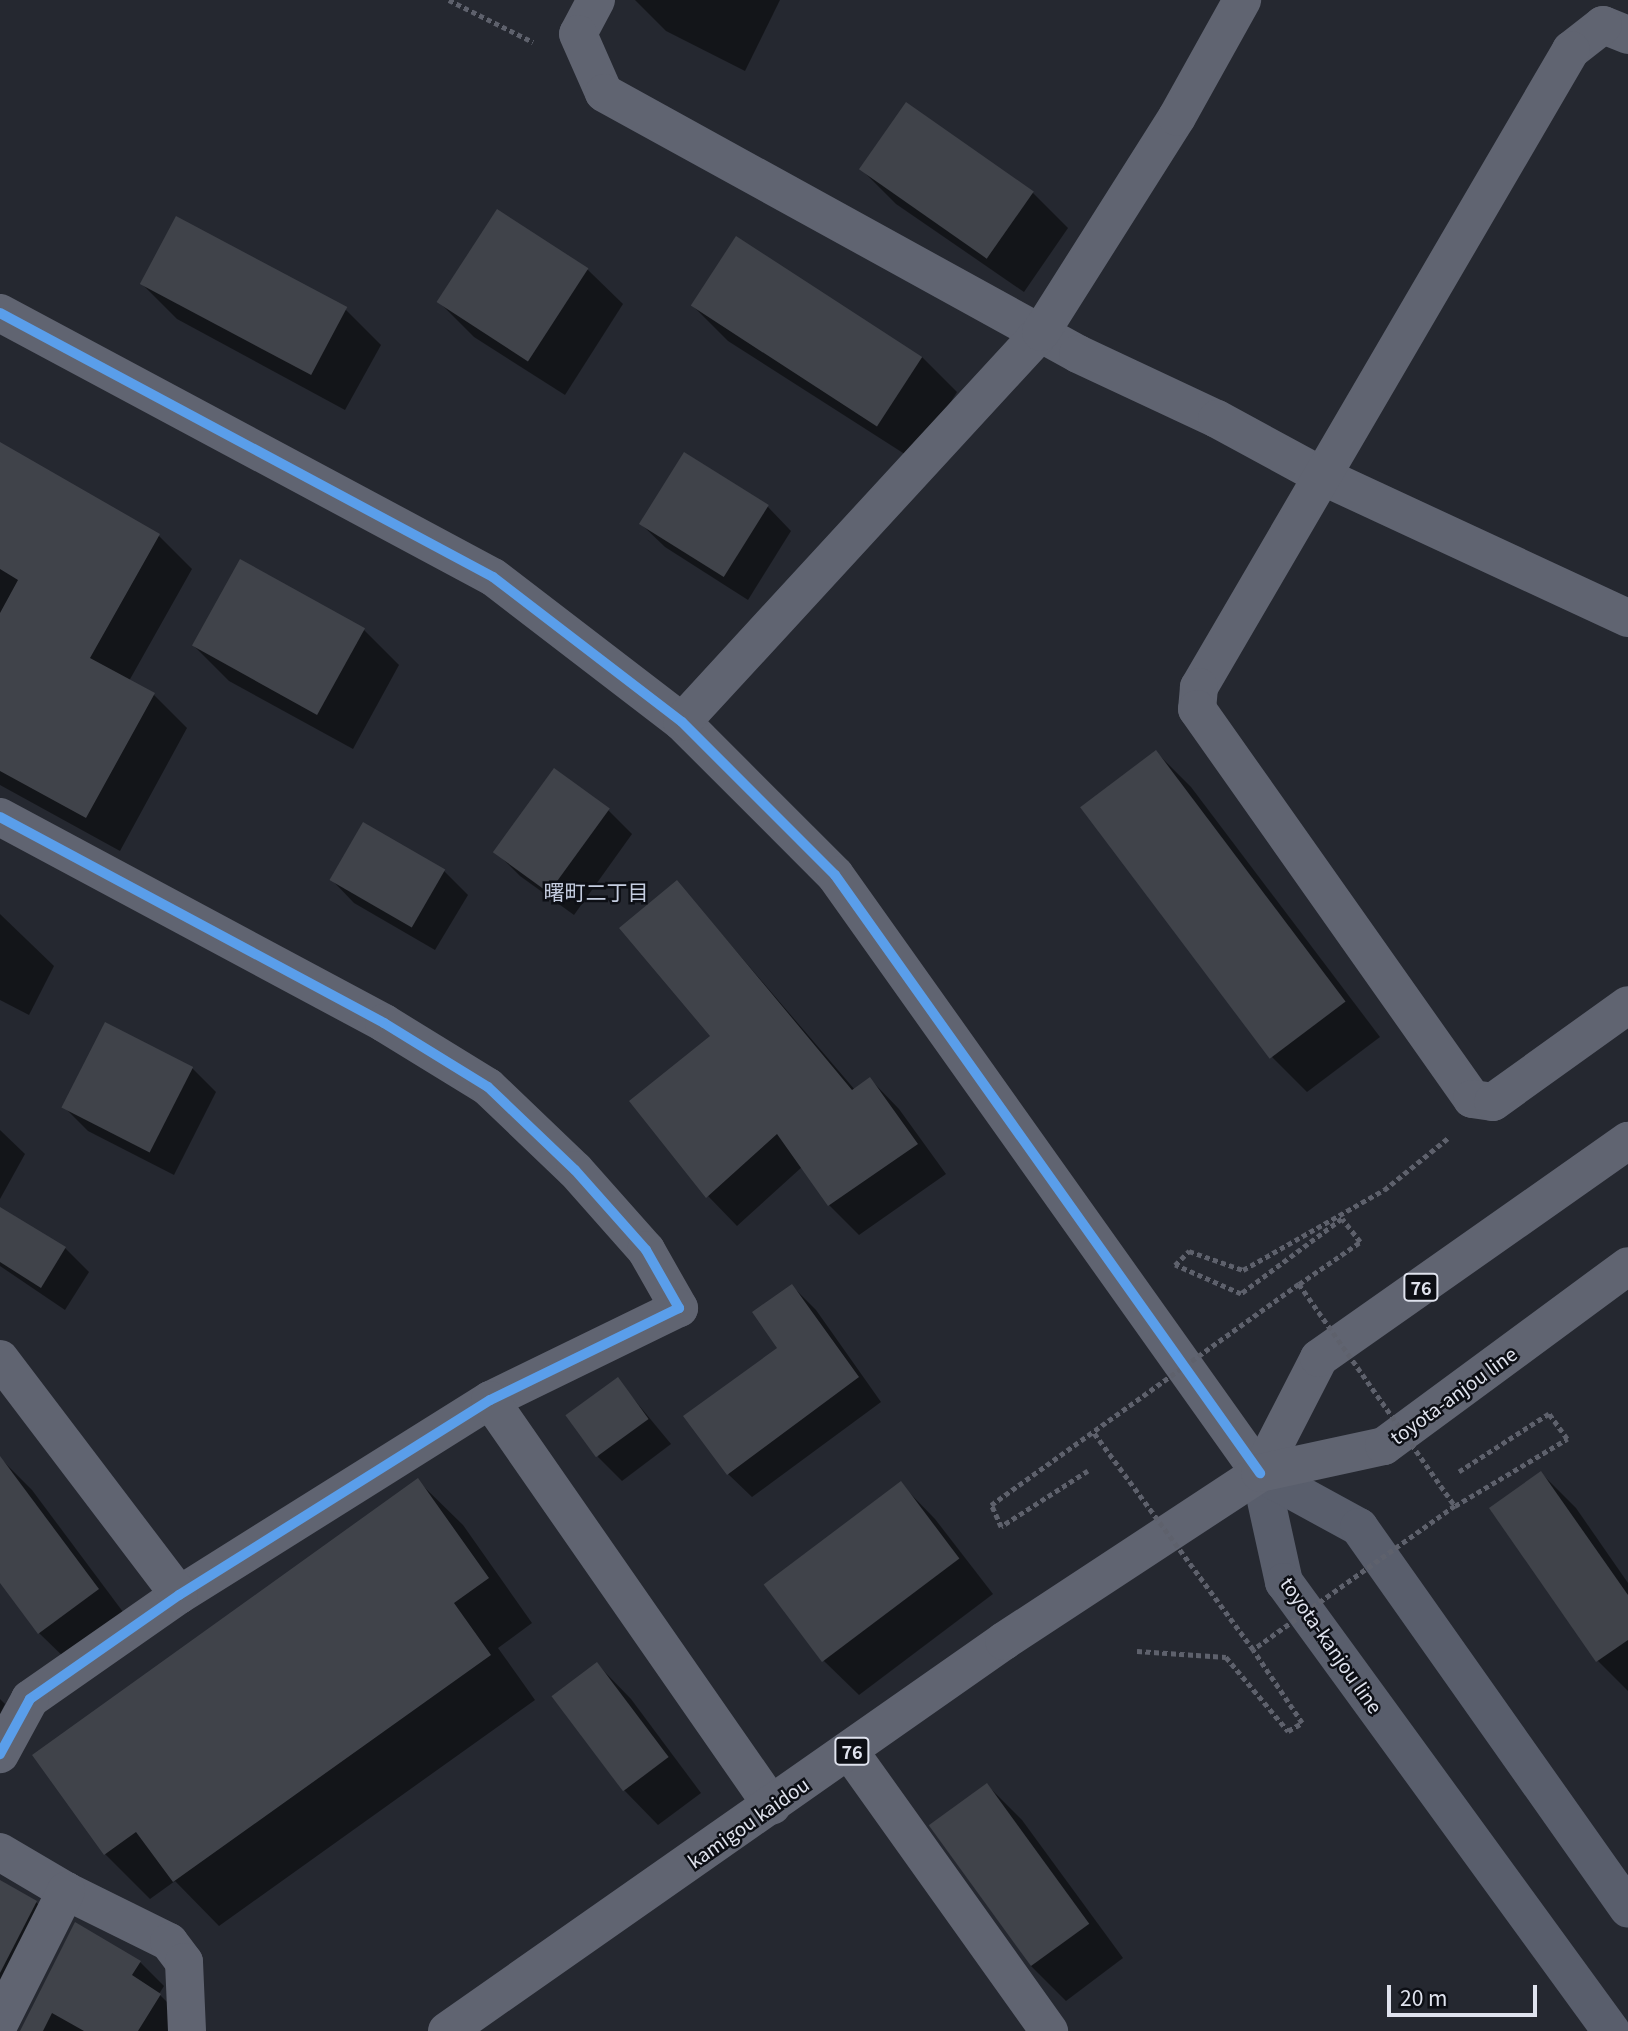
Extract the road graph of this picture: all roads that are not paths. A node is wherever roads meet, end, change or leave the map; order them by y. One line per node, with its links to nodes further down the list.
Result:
1 (596, 0): 5 (street)
2 (1242, 0): 5 (street)
3 (1628, 35): 6 (street)
4 (0, 313): 8 (street)
5 (1041, 332): 6 (street); 8 (street)
6 (1324, 477): 7 (street); 10 (street)
7 (1626, 611)
8 (682, 722): 15 (street)
9 (0, 817): 14 (street)
10 (1628, 1006)
11 (1628, 1140): 15 (street, 76)
12 (1627, 1268): 15 (street, toyota-anjou line / 76)
13 (0, 1359): 16 (street)
14 (490, 1400): 16 (street); 19 (street)
15 (1259, 1474): 17 (street, kamigou kaidou / 76); 22 (main road); 27 (main road, toyota-kanjou line)
16 (179, 1595): 18 (street)
17 (850, 1752): 19 (street, kamigou kaidou / 76); 26 (street)
18 (0, 1754)
19 (772, 1805): 25 (street, kamigou kaidou / 76)
20 (0, 1852): 21 (street)
21 (66, 1891): 23 (street); 24 (street)
22 (1628, 1909)
23 (0, 2022)
24 (187, 2031)
25 (447, 2031)
26 (1049, 2031)
27 (1611, 2031)

